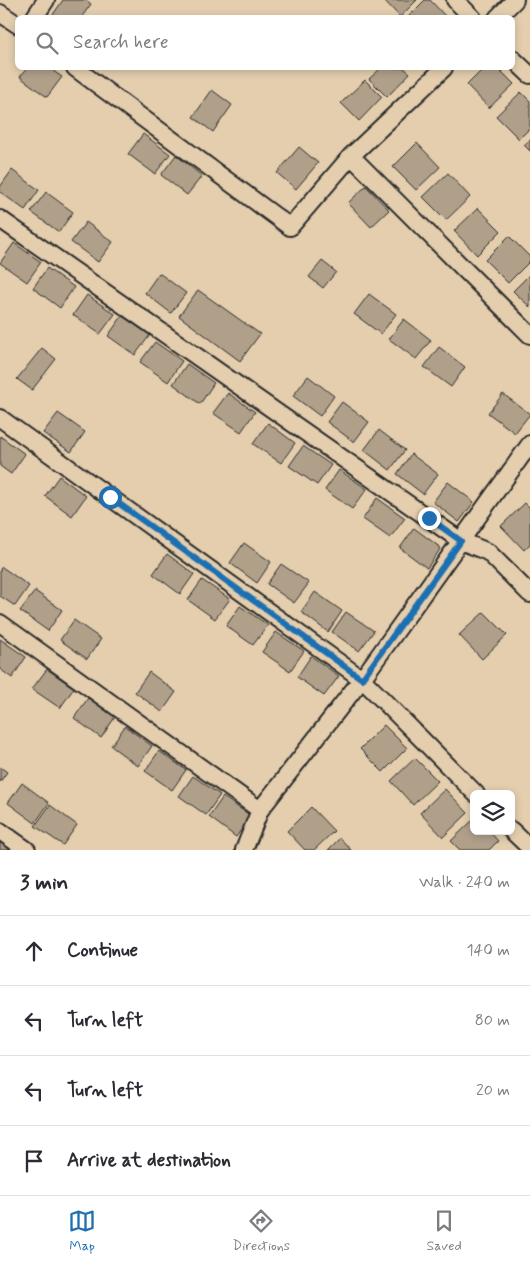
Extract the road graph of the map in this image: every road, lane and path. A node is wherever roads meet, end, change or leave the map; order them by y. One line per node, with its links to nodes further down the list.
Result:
1 (46, 0): 5 (street)
2 (455, 0): 6 (street)
3 (515, 0): 7 (street)
4 (0, 13): 8 (street)
5 (36, 15)
6 (470, 15)
7 (500, 15)
8 (15, 23)
9 (515, 61): 12 (street)
10 (79, 70): 13 (street)
11 (442, 70): 13 (street)
12 (530, 75)
13 (351, 156): 15 (street)
14 (0, 218): 18 (street)
15 (530, 335)
16 (0, 418): 21 (street)
17 (530, 444): 18 (street)
18 (461, 541): 19 (street); 21 (street)
19 (530, 594)
20 (0, 623): 23 (street)
21 (362, 679): 22 (street); 23 (street)
22 (472, 790)
23 (260, 810): 28 (street)
24 (0, 831): 27 (street)
25 (515, 834): 26 (street)
26 (530, 848)
27 (27, 850)
28 (244, 850)

